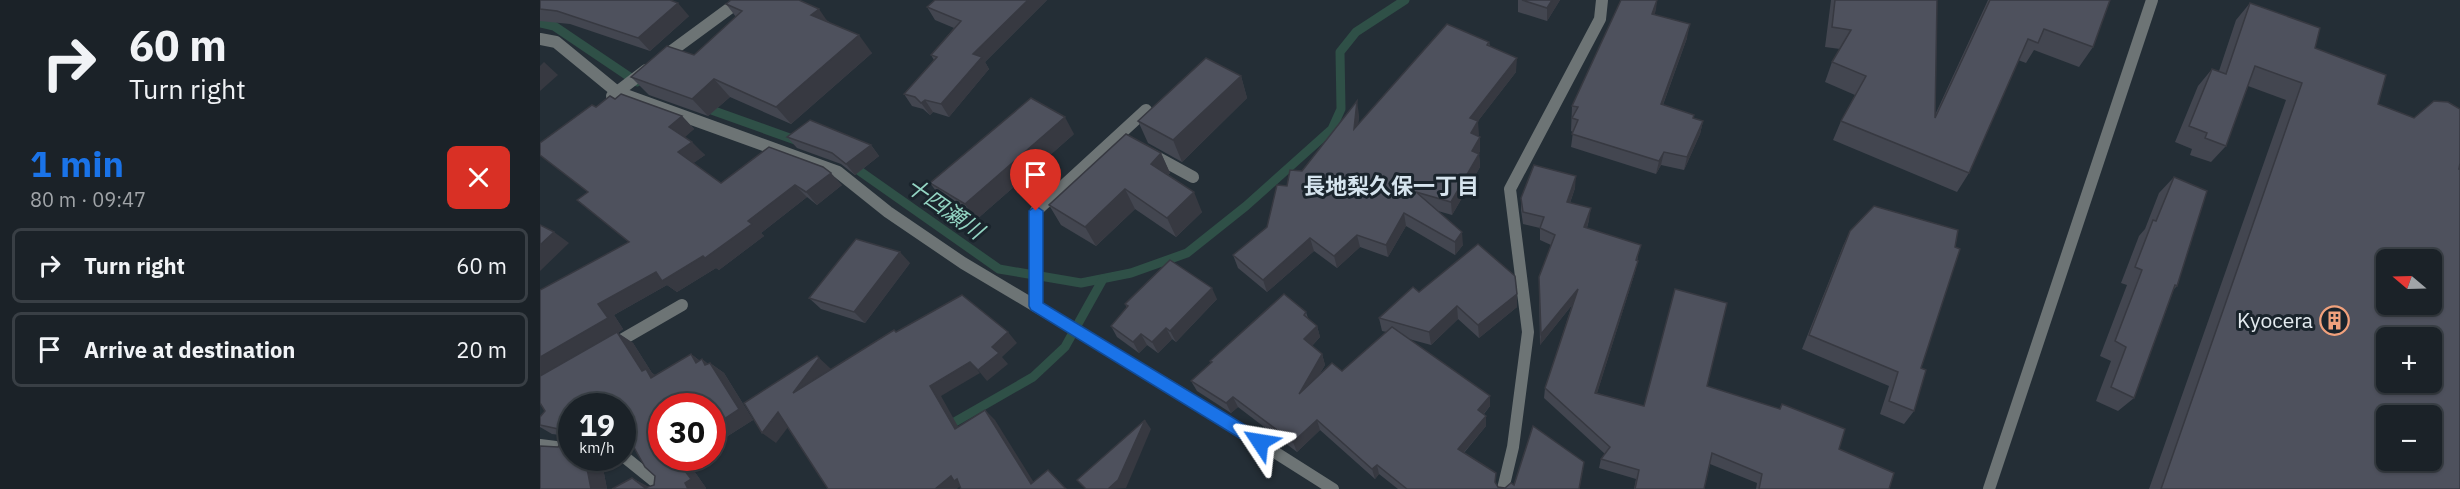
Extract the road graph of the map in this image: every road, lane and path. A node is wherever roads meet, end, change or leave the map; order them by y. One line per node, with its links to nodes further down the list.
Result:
1 (741, 0): 5 (street)
2 (1602, 0): 18 (street)
3 (2152, 0): 19 (street)
4 (540, 39): 5 (street)
5 (617, 92): 6 (street); 11 (street)
6 (600, 105)
7 (1146, 110): 8 (street)
8 (1128, 141): 9 (street); 11 (street)
9 (1193, 177)
10 (682, 305): 12 (street)
11 (1036, 306): 17 (street)
12 (601, 352)
13 (540, 445): 14 (street)
14 (558, 447)
15 (636, 466): 16 (street)
16 (664, 489)
17 (1333, 489)
18 (1503, 489)
19 (1989, 489)

